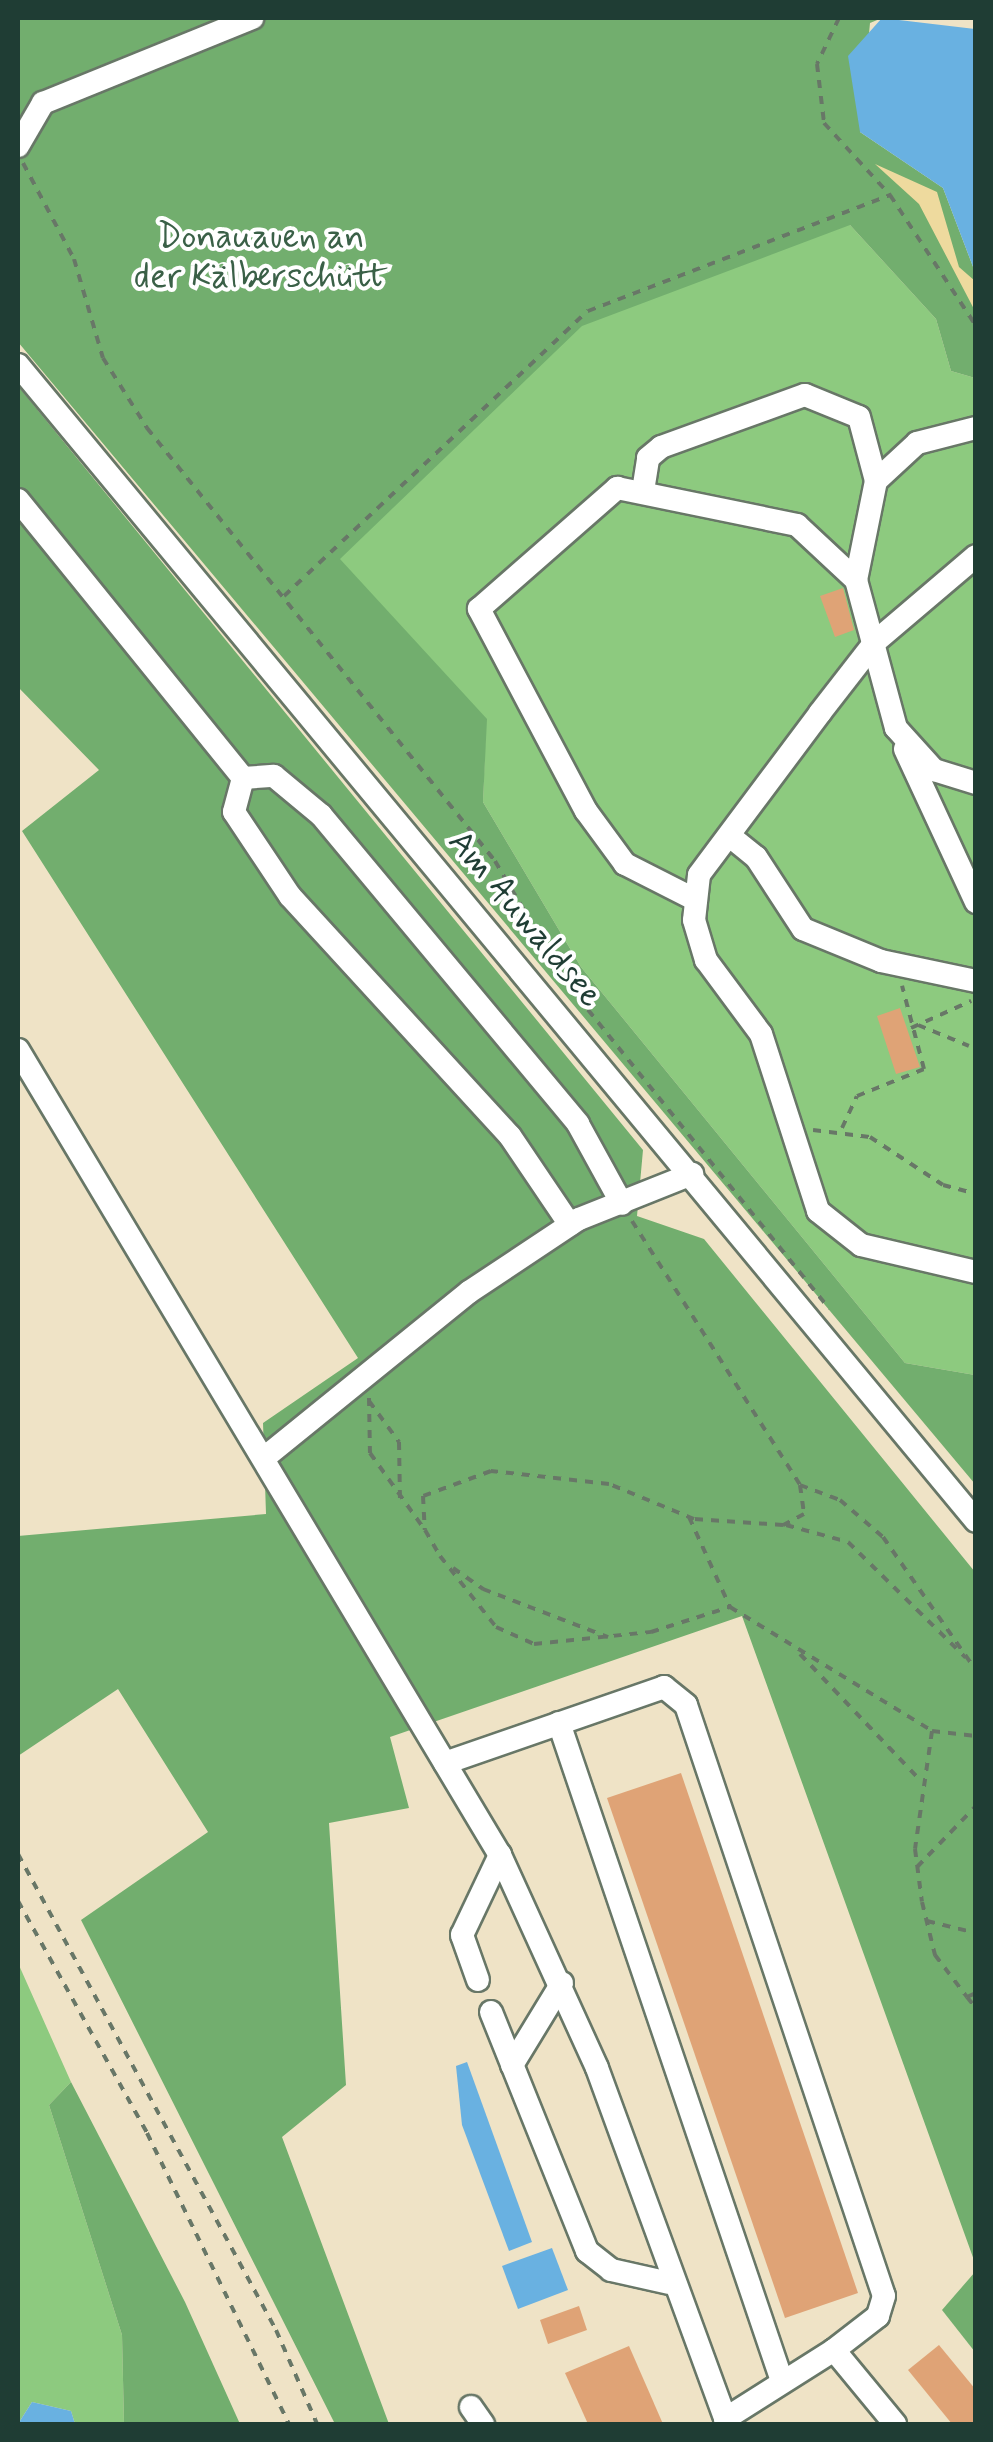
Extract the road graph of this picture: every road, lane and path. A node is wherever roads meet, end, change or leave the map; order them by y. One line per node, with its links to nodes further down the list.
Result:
1 (252, 18): 3 (street)
2 (839, 18): 5 (path)
3 (18, 146)
4 (18, 155): 14 (path)
5 (890, 196): 6 (path); 14 (path)
6 (976, 326)
7 (18, 365): 31 (street, Am Auwaldsee)
8 (976, 428): 9 (street)
9 (876, 481): 10 (street); 13 (street)
10 (643, 491): 13 (street); 20 (street)
11 (18, 500): 17 (street)
12 (976, 556): 15 (street)
13 (856, 580): 15 (street)
14 (283, 597): 36 (path)
15 (875, 642): 16 (street); 19 (street)
16 (896, 728): 18 (street); 21 (street)
17 (243, 778): 33 (street); 34 (street)
18 (976, 783)
19 (730, 837): 20 (street); 22 (street)
20 (696, 900): 30 (street)
21 (976, 902)
22 (908, 968): 23 (street); 26 (path)
23 (976, 981)
24 (976, 999): 25 (path)
25 (918, 1025): 26 (path); 27 (path)
26 (911, 1028): 29 (path)
27 (969, 1046)
28 (18, 1050): 39 (street)
29 (842, 1128): 30 (path); 32 (path)
30 (793, 1132): 35 (street)
31 (692, 1174): 33 (street); 43 (street, Am Auwaldsee)
32 (976, 1194)
33 (622, 1204): 34 (street); 40 (path)
34 (570, 1225): 37 (street)
35 (976, 1272)
36 (842, 1326)
37 (375, 1368): 38 (path); 39 (street)
38 (368, 1402): 41 (path); 41 (path)
39 (264, 1458): 55 (street)
40 (800, 1485): 44 (path); 50 (path)
41 (400, 1498): 45 (path)
42 (689, 1517): 44 (path); 45 (path); 47 (path)
43 (976, 1521)
44 (783, 1525): 50 (path)
45 (425, 1530): 46 (path)
46 (440, 1556): 48 (path); 48 (path)
47 (730, 1608): 48 (path); 49 (path)
48 (612, 1638)
49 (793, 1647): 53 (path); 56 (path)
50 (971, 1663): 51 (path)
51 (976, 1669)
52 (559, 1724): 55 (street); 72 (street); 73 (street)
53 (932, 1731): 54 (path); 56 (path)
54 (976, 1736)
55 (445, 1763): 59 (street)
56 (922, 1782): 60 (path)
57 (976, 1806): 60 (path)
58 (18, 1854): 76 (path)
59 (500, 1855): 64 (street); 65 (street)
60 (917, 1868): 62 (path)
61 (18, 1901): 75 (path)
62 (926, 1920): 63 (path); 67 (path)
63 (976, 1934)
64 (478, 1980)
65 (562, 1983): 70 (street); 71 (street)
66 (976, 1993): 67 (path)
67 (967, 1997): 68 (path)
68 (976, 2008)
69 (490, 2012): 70 (street)
70 (512, 2066): 71 (street)
71 (670, 2283): 74 (street)
72 (834, 2350): 73 (street); 77 (street)
73 (782, 2381): 74 (street)
74 (726, 2422)
75 (289, 2424)
76 (318, 2424)
77 (896, 2424)

